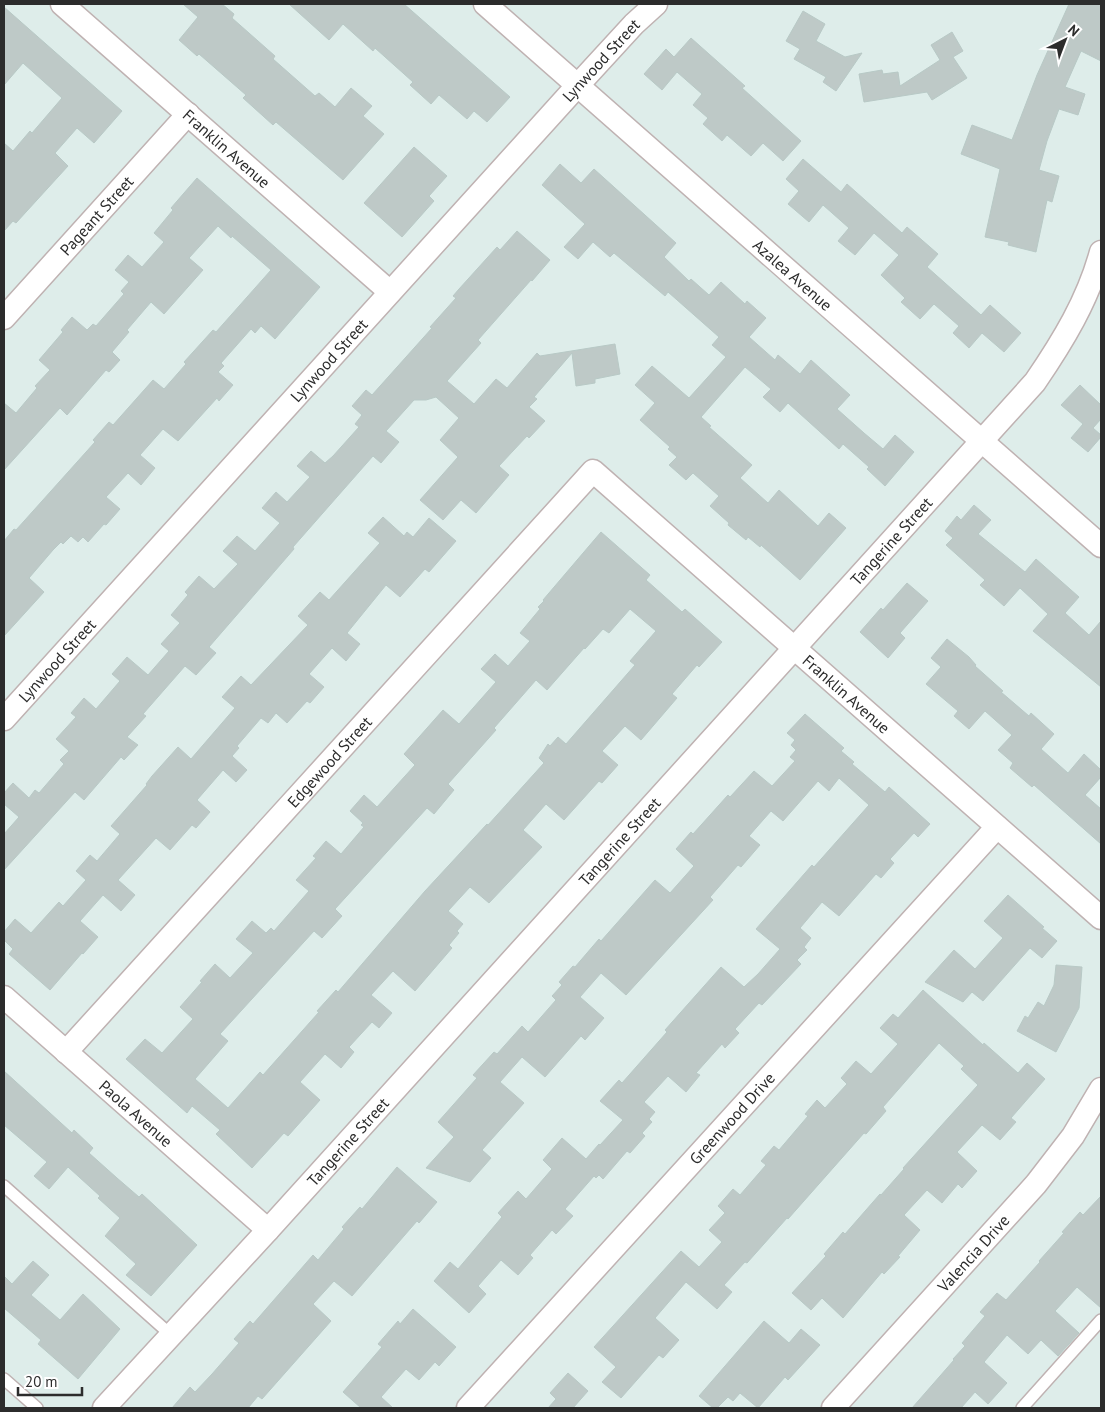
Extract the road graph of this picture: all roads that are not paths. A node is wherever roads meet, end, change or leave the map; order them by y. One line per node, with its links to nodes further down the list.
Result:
1 (62, 4): 5 (street, Franklin Avenue)
2 (485, 4): 4 (street, Azalea Avenue)
3 (656, 4): 4 (street, Lynwood Street)
4 (578, 85): 7 (street, Lynwood Street); 9 (street, Azalea Avenue)
5 (188, 114): 7 (street, Franklin Avenue); 8 (street, Pageant Street)
6 (1101, 252): 9 (street, Tangerine Street)
7 (390, 292): 13 (street, Lynwood Street)
8 (4, 318)
9 (982, 442): 11 (street, Azalea Avenue); 12 (street, Tangerine Street)
10 (593, 471): 12 (street, Franklin Avenue); 17 (street, Edgewood Street)
11 (1101, 546)
12 (794, 648): 14 (street, Franklin Avenue); 20 (street, Tangerine Street)
13 (4, 719)
14 (997, 827): 15 (street, Franklin Avenue); 26 (street, Greenwood Drive)
15 (1101, 918)
16 (4, 997): 17 (street, Paola Avenue)
17 (66, 1052): 20 (street, Paola Avenue)
18 (1101, 1089): 27 (street, Valencia Drive)
19 (4, 1186): 22 (lane)
20 (268, 1230): 22 (street, Tangerine Street)
21 (1101, 1320): 28 (lane)
22 (172, 1335): 25 (street, Tangerine Street)
23 (4, 1379): 24 (lane)
24 (37, 1408)
25 (104, 1408)
26 (468, 1408)
27 (834, 1408)
28 (1022, 1408)

